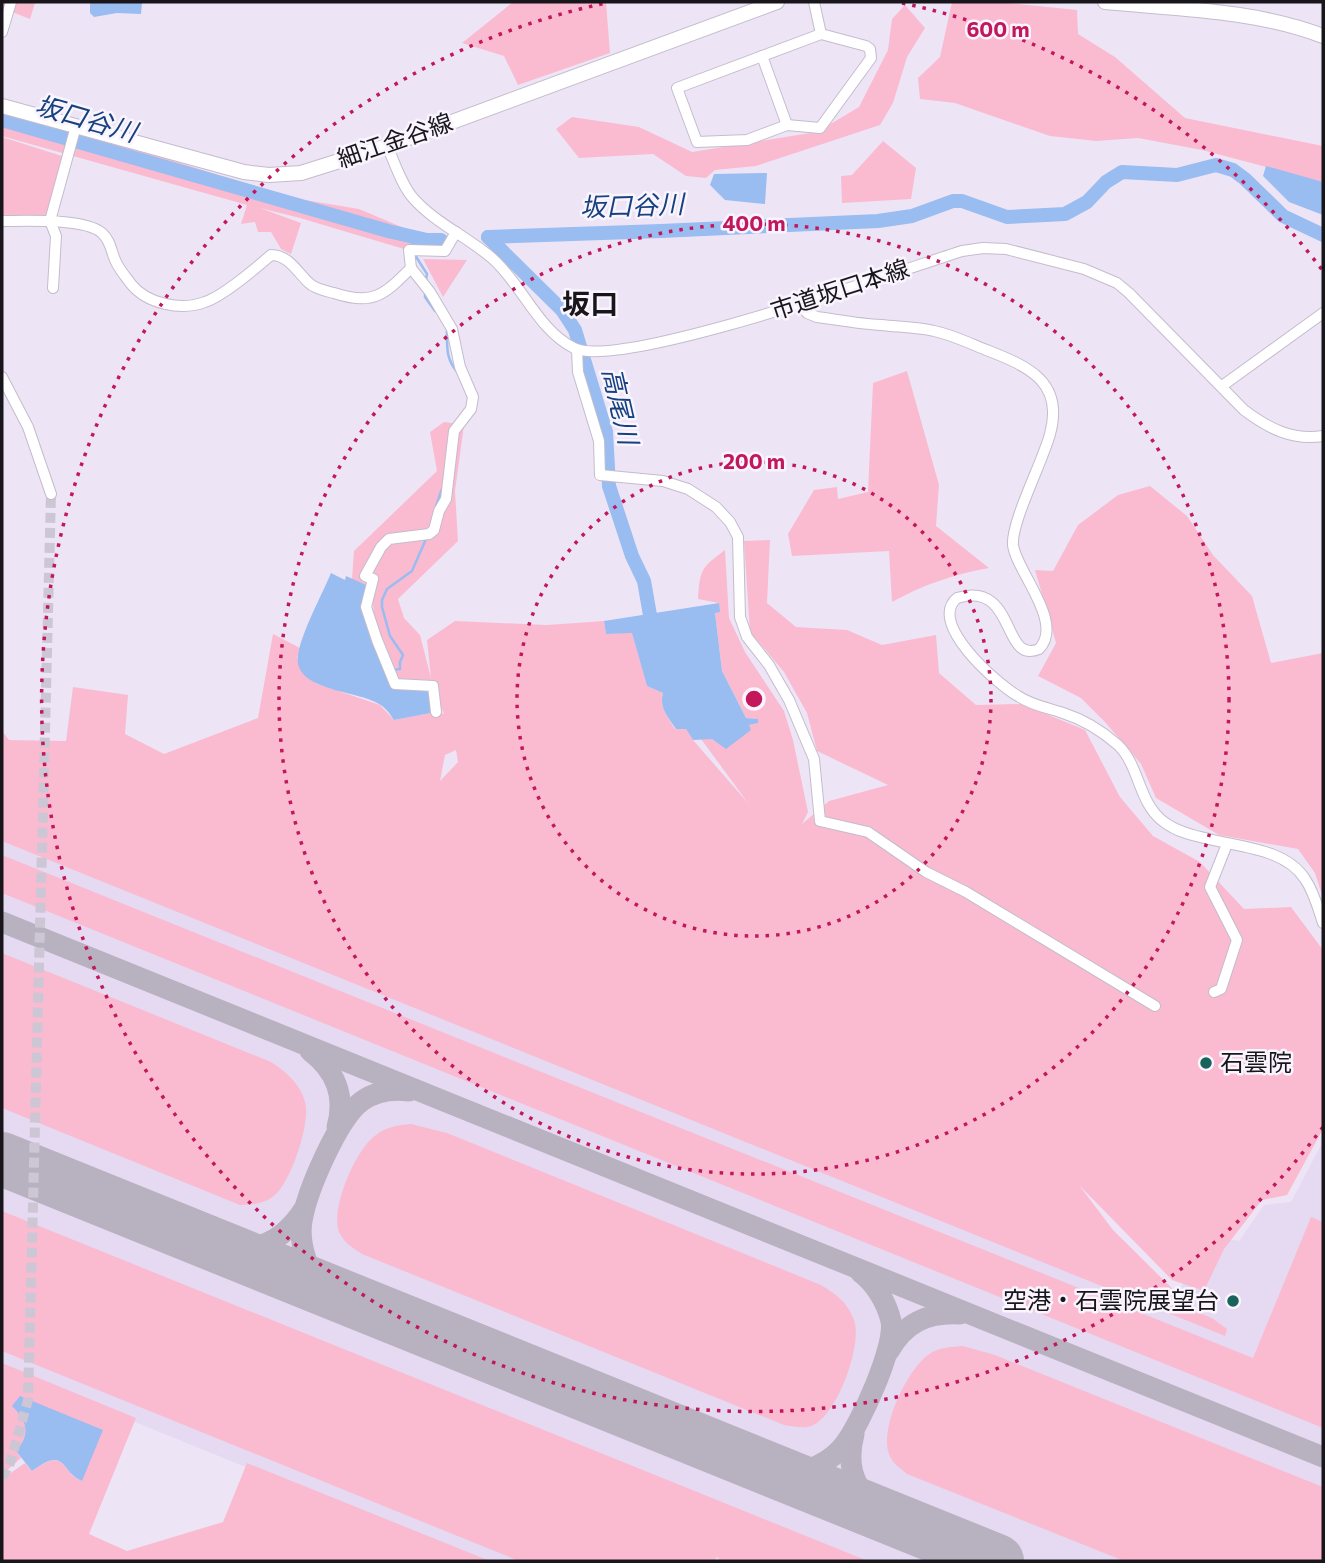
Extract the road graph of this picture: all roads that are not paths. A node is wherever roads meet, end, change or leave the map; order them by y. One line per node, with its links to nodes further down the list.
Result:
1 (11, 2): 5 (street)
2 (777, 2): 12 (main road, 細江金谷線)
3 (814, 2): 6 (street)
4 (1105, 2): 7 (main road)
5 (2, 32)
6 (821, 34): 8 (street); 10 (street)
7 (1323, 36)
8 (762, 56): 10 (street); 10 (street)
9 (2, 106): 11 (main road, 細江金谷線)
10 (787, 125)
11 (75, 130): 12 (main road, 細江金谷線); 14 (street)
12 (387, 146): 15 (street)
13 (2, 221): 14 (street)
14 (50, 221): 16 (street); 17 (street)
15 (456, 232): 16 (street); 20 (street)
16 (411, 268): 25 (street)
17 (53, 288)
18 (800, 303): 20 (street, 市道坂口本線); 22 (street, 市道坂口本線); 26 (street)
19 (1323, 313): 22 (street)
20 (578, 350): 29 (street)
21 (2, 377): 24 (street)
22 (1222, 386): 23 (street, 市道坂口本線)
23 (1323, 436)
24 (51, 494)
25 (436, 712)
26 (1227, 844): 27 (street); 28 (street)
27 (1323, 923)
28 (1214, 992)
29 (1155, 1006)

